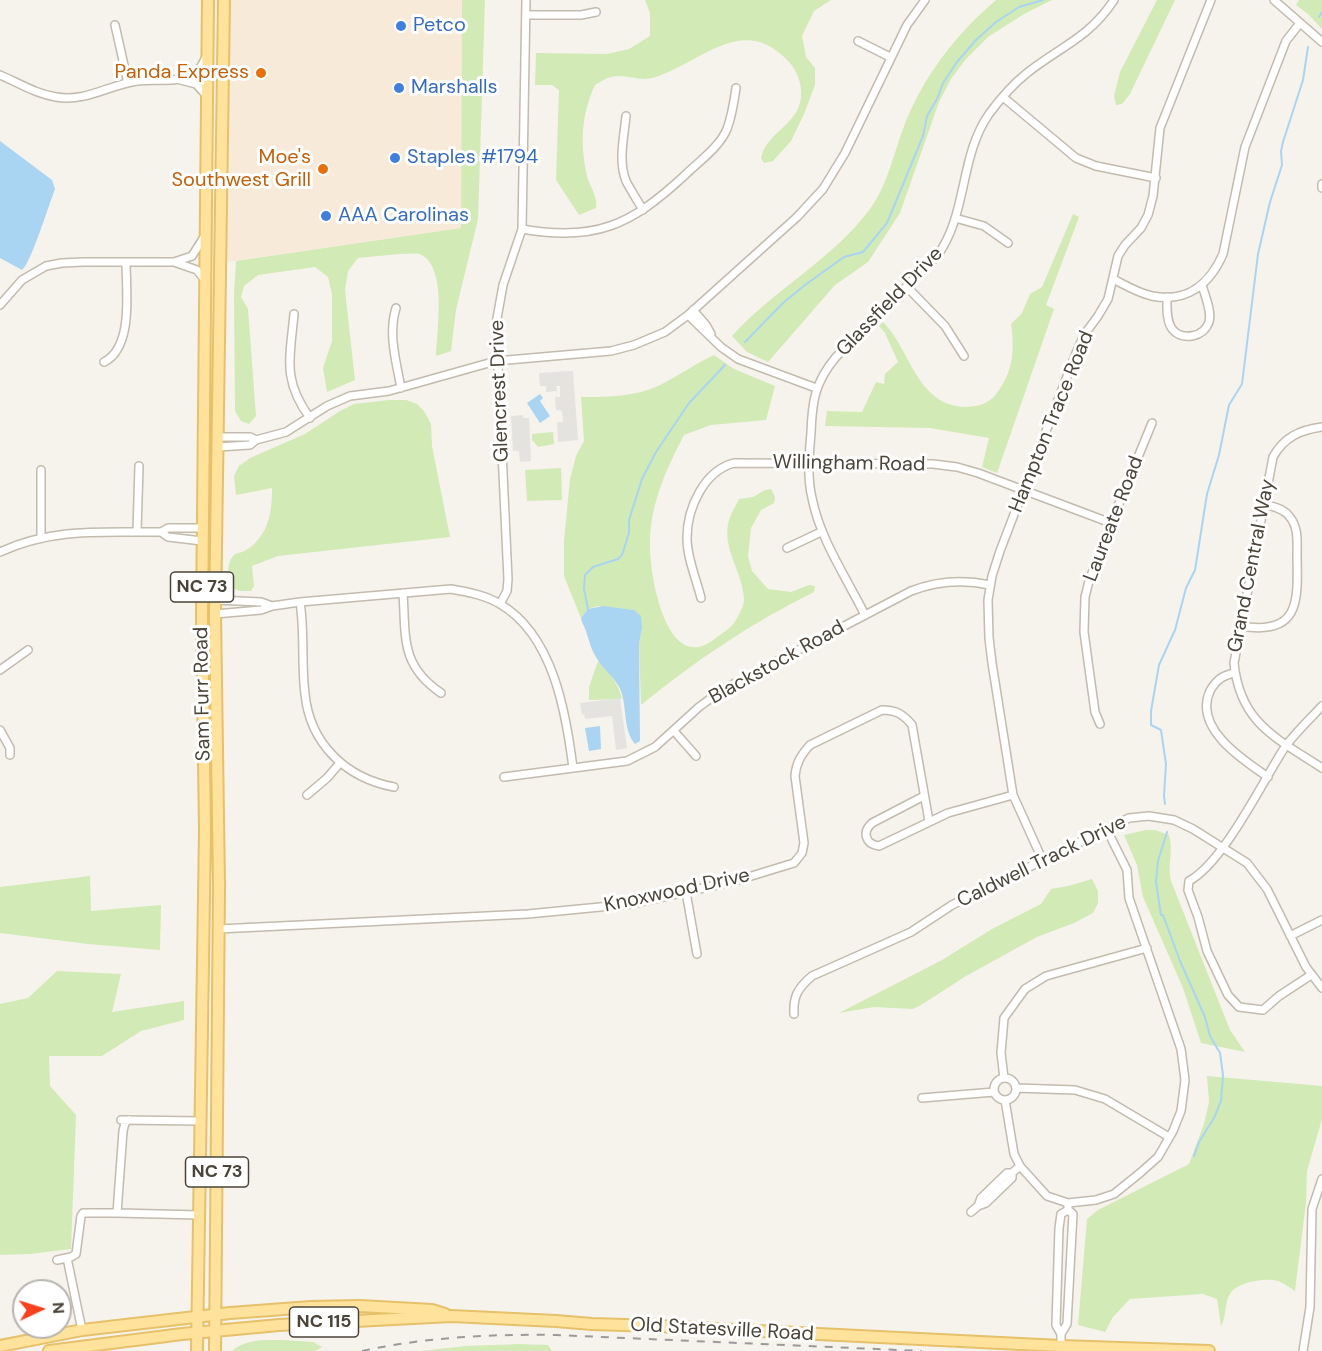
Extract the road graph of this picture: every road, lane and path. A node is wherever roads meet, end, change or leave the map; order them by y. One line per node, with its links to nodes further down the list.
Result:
1 (208, 0): 14 (main road, Sam Furr Road / NC 73)
2 (225, 0): 51 (main road, Sam Furr Road / NC 73)
3 (526, 0): 9 (street, Glencrest Drive)
4 (925, 0): 15 (street)
5 (1114, 0): 21 (street, Glassfield Drive)
6 (1211, 0): 23 (street, Hampton Trace Road)
7 (1274, 0): 10 (street)
8 (596, 12): 9 (street)
9 (526, 15): 28 (street, Glencrest Drive)
10 (1300, 23): 13 (street); 35 (street)
11 (115, 24): 18 (street)
12 (858, 41): 15 (street)
13 (1322, 42)
14 (208, 51): 17 (street); 20 (main road, Sam Furr Road / NC 73)
15 (890, 57): 40 (street)
16 (0, 75): 18 (street)
17 (177, 79): 18 (street); 20 (street)
18 (128, 83)
19 (736, 88): 26 (street)
20 (208, 97): 29 (main road, Sam Furr Road / NC 73)
21 (1003, 97): 23 (street); 27 (street, Glassfield Drive)
22 (626, 116): 26 (street)
23 (1156, 178): 33 (street, Hampton Trace Road)
24 (1322, 184): 25 (street)
25 (1322, 188)
26 (643, 210): 28 (street)
27 (956, 218): 30 (street); 36 (street, Glassfield Drive)
28 (522, 229): 45 (street, Glencrest Drive)
29 (207, 232): 32 (street); 34 (main road, Sam Furr Road / NC 73)
30 (1008, 243)
31 (126, 262): 32 (street); 38 (street); 44 (street)
32 (174, 262): 34 (street)
33 (1113, 279): 37 (street); 55 (street, Hampton Trace Road)
34 (206, 282): 42 (main road, Sam Furr Road / NC 73)
35 (1202, 285): 37 (street); 37 (street)
36 (907, 287): 43 (street); 47 (street, Glassfield Drive)
37 (1167, 297)
38 (0, 305)
39 (396, 308): 46 (street)
40 (690, 313): 45 (street); 47 (street)
41 (294, 314): 48 (street)
42 (206, 323): 51 (main road); 58 (main road, Sam Furr Road / NC 73)
43 (964, 356)
44 (104, 362)
45 (496, 362): 46 (street); 71 (street, Glencrest Drive)
46 (401, 388): 48 (street)
47 (816, 388): 52 (street, Glassfield Drive)
48 (310, 418): 51 (street)
49 (1152, 423): 57 (street, Laureate Road)
50 (1322, 427): 56 (street, Grand Central Way)
51 (218, 442): 69 (main road, Sam Furr Road / NC 73)
52 (809, 463): 55 (street, Willingham Road); 61 (street, Glassfield Drive); 68 (street, Willingham Road)
53 (139, 466): 59 (street)
54 (41, 470): 62 (street)
55 (1023, 490): 57 (street, Willingham Road); 66 (street, Hampton Trace Road)
56 (1264, 504): 75 (street, Grand Central Way); 75 (street)
57 (1111, 523): 82 (street, Laureate Road)
58 (203, 528): 60 (street); 63 (main road, Sam Furr Road / NC 73); 77 (main road)
59 (137, 532): 60 (street); 62 (street)
60 (161, 532): 63 (street)
61 (821, 532): 64 (street); 74 (street, Glassfield Drive)
62 (41, 537): 65 (street)
63 (202, 541): 99 (main road, Sam Furr Road / NC 73)
64 (787, 548)
65 (0, 552)
66 (990, 585): 74 (street, Blackstock Road); 95 (street, Hampton Trace Road)
67 (403, 593): 70 (street); 71 (street); 80 (street)
68 (701, 598)
69 (216, 600): 72 (street); 73 (main road, Sam Furr Road / NC 73)
70 (300, 602): 72 (street); 88 (street)
71 (500, 604): 89 (street)
72 (272, 606): 73 (street)
73 (215, 614): 77 (main road, Sam Furr Road / NC 73)
74 (866, 615): 84 (street, Blackstock Road)
75 (1241, 626): 79 (street, Grand Central Way)
76 (28, 650): 78 (street)
77 (216, 663): 104 (main road, Sam Furr Road / NC 73)
78 (0, 670)
79 (1235, 673): 85 (street, Grand Central Way); 92 (street)
80 (441, 693)
81 (1322, 706): 85 (street)
82 (1100, 724)
83 (0, 730): 86 (street)
84 (674, 731): 87 (street); 89 (street, Blackstock Road)
85 (1286, 745): 90 (street, Grand Central Way); 92 (street)
86 (10, 755)
87 (696, 756)
88 (340, 763): 93 (street); 94 (street)
89 (573, 768): 91 (street, Blackstock Road)
90 (1322, 768)
91 (504, 777)
92 (1268, 777): 100 (street)
93 (394, 787)
94 (307, 795)
95 (1013, 795): 97 (street); 101 (street, Hampton Trace Road)
96 (924, 796): 97 (street, Knoxwood Drive); 97 (street); 102 (street, Knoxwood Drive)
97 (928, 821)
98 (1106, 828): 100 (street, Caldwell Track Drive); 101 (street, Caldwell Track Drive); 106 (street)
99 (205, 831): 104 (main road); 118 (main road, Sam Furr Road / NC 73)
100 (1222, 847): 105 (street, Caldwell Track Drive); 108 (street)
101 (1042, 859): 110 (street, Caldwell Track Drive)
102 (686, 892): 104 (street, Knoxwood Drive); 107 (street)
103 (1322, 920): 105 (street)
104 (218, 929): 130 (main road, Sam Furr Road / NC 73)
105 (1290, 936): 108 (street, Caldwell Track Drive)
106 (1147, 948): 111 (street); 119 (street)
107 (697, 954)
108 (1311, 975): 109 (street, Caldwell Track Drive)
109 (1322, 988)
110 (794, 1014)
111 (1004, 1078): 112 (street); 113 (street)
112 (1016, 1088): 115 (street); 119 (street)
113 (994, 1092): 114 (street); 115 (street)
114 (922, 1098)
115 (1005, 1100): 120 (street)
116 (121, 1120): 117 (street)
117 (129, 1120): 118 (street); 124 (street)
118 (201, 1121): 125 (main road, Sam Furr Road / NC 73)
119 (1169, 1137): 122 (street)
120 (1020, 1166): 122 (street); 123 (street)
121 (1322, 1179): 147 (street)
122 (1068, 1207): 128 (street); 129 (street)
123 (971, 1212)
124 (117, 1213): 125 (street); 126 (street)
125 (199, 1215): 131 (main road, Sam Furr Road / NC 73)
126 (67, 1258): 127 (street); 133 (street)
127 (57, 1260)
128 (1059, 1268): 129 (street); 139 (street)
129 (1069, 1268): 139 (street)
130 (215, 1314): 131 (main road, Old Statesville Road / NC 115); 132 (main road, Old Statesville Road / NC 115); 134 (main road, Sam Furr Road / NC 73)
131 (198, 1316): 133 (main road, Old Statesville Road / NC 115); 136 (main road, Sam Furr Road / NC 73)
132 (451, 1316): 134 (main road, Old Statesville Road / NC 115); 139 (main road, Old Statesville Road / NC 115)
133 (82, 1330): 135 (main road, Old Statesville Road / NC 115)
134 (215, 1331): 136 (main road, Old Statesville Road / NC 115); 144 (main road, Sam Furr Road / NC 73)
135 (72, 1332)
136 (198, 1332): 142 (main road, Old Statesville Road / NC 115); 143 (main road, Sam Furr Road / NC 73)
137 (44, 1339): 140 (main road, Old Statesville Road / NC 115)
138 (47, 1339): 141 (main road)
139 (1061, 1340): 145 (main road, Old Statesville Road / NC 115)
140 (0, 1346)
141 (0, 1351)
142 (49, 1351)
143 (198, 1351)
144 (215, 1351)
145 (1174, 1351): 146 (main road, Old Statesville Road / NC 115)
146 (1209, 1351)
147 (1303, 1351)

